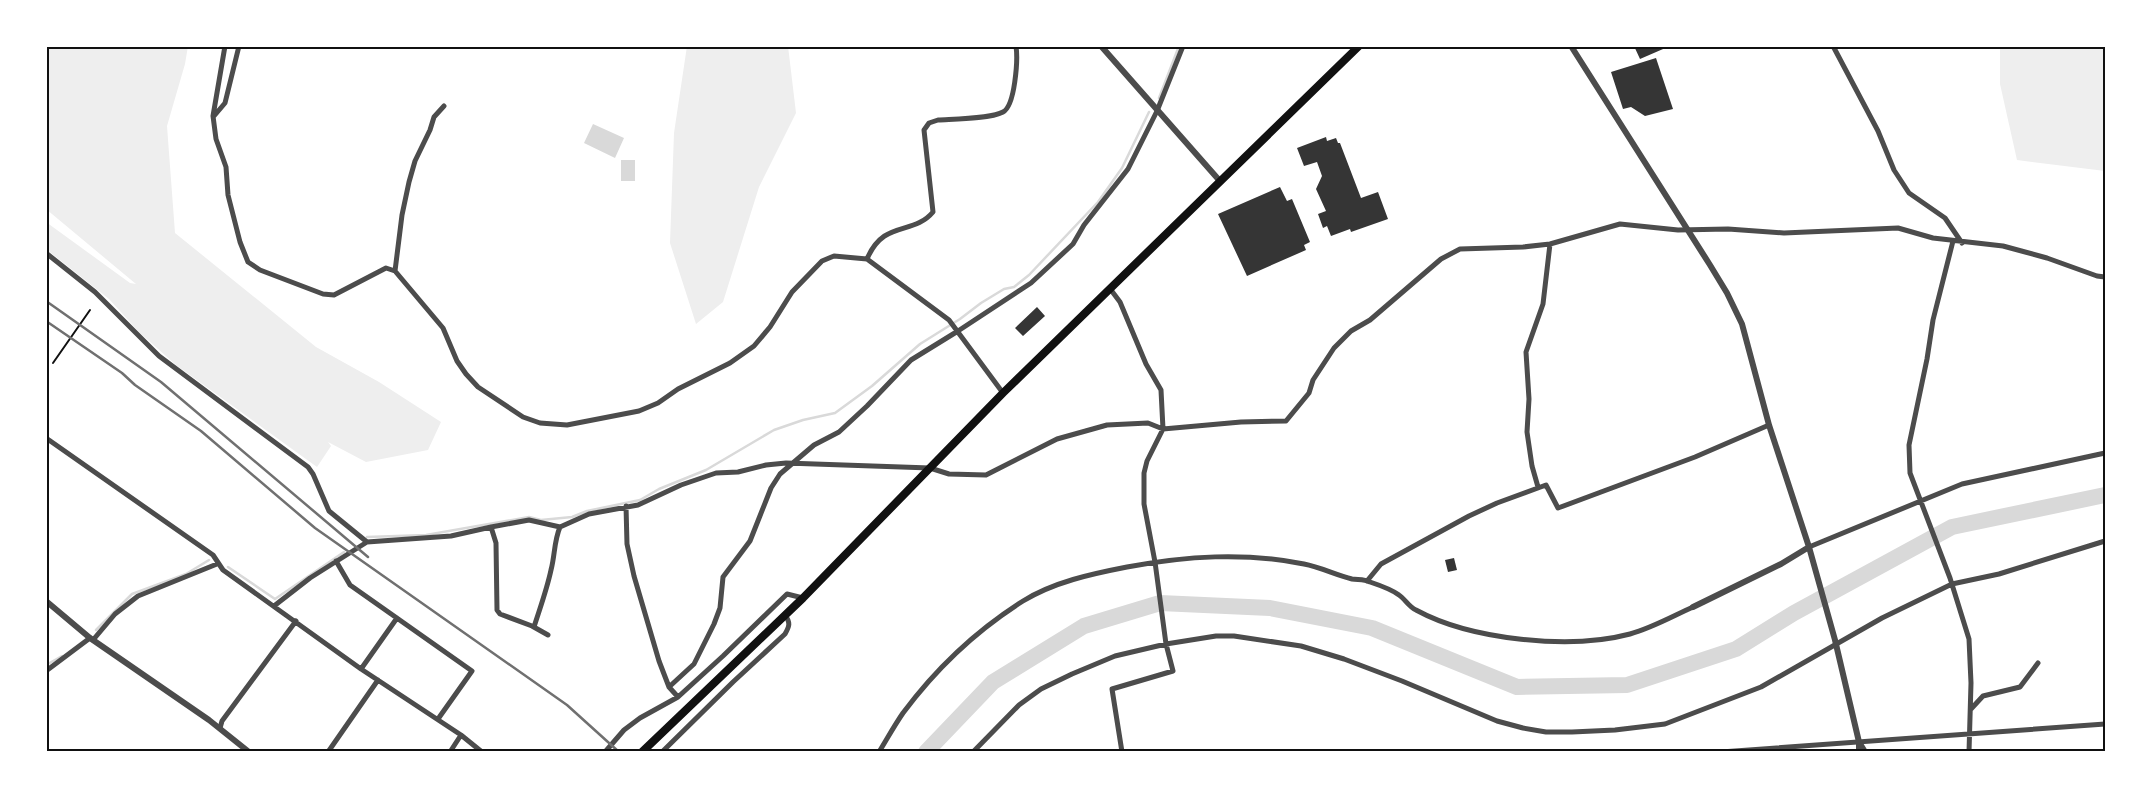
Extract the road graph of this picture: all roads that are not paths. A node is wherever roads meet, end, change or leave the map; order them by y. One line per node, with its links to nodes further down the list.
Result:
1 (225, 46): 11 (street)
2 (239, 46): 11 (street)
3 (1016, 46): 18 (street)
4 (1101, 46): 10 (street)
5 (1183, 46): 10 (street)
6 (1359, 46): 12 (main road)
7 (1572, 46): 13 (street)
8 (1833, 46): 15 (street)
9 (444, 106): 19 (street)
10 (1158, 110): 12 (street); 22 (street)
11 (213, 116): 19 (street)
12 (1220, 180): 21 (main road)
13 (1686, 229): 14 (street); 16 (street); 24 (street)
14 (1953, 242): 15 (street); 31 (street)
15 (1962, 243): 20 (street)
16 (1550, 244): 25 (street); 30 (street)
17 (46, 253): 36 (street)
18 (867, 259): 19 (street); 22 (street)
19 (395, 271)
20 (2105, 277)
21 (1111, 290): 23 (main road); 25 (street)
22 (958, 331): 23 (street); 28 (street)
23 (1003, 393): 29 (main road)
24 (1769, 425): 30 (street); 37 (street)
25 (1163, 429): 29 (street); 39 (street)
26 (46, 438): 40 (street)
27 (2105, 453): 31 (street)
28 (793, 464): 29 (street); 32 (street); 59 (street)
29 (930, 468): 43 (main road)
30 (1538, 487): 41 (street)
31 (1922, 504): 37 (street); 42 (street)
32 (626, 506): 34 (street); 59 (street)
33 (491, 527): 34 (street); 36 (street); 50 (street)
34 (560, 527): 50 (street)
35 (2105, 541): 42 (street)
36 (367, 542): 38 (street)
37 (1809, 548): 46 (street); 53 (street)
38 (336, 561): 45 (street); 48 (street)
39 (1155, 562): 41 (street); 54 (street); 75 (street)
40 (217, 564): 45 (street); 52 (street)
41 (1367, 580): 46 (street)
42 (1951, 581): 53 (street); 61 (street)
43 (803, 598): 47 (main road); 60 (street)
44 (46, 601): 52 (street)
45 (274, 606): 49 (street)
46 (1694, 607)
47 (785, 615): 73 (main road); 74 (street)
48 (397, 618): 56 (street); 62 (street)
49 (296, 621): 56 (street); 64 (street)
50 (534, 627): 51 (street)
51 (548, 635)
52 (91, 639): 57 (street); 64 (street)
53 (1835, 643): 54 (street); 67 (street)
54 (1166, 644): 76 (street); 77 (street)
55 (2038, 663): 61 (street)
56 (361, 668): 58 (street)
57 (46, 671)
58 (378, 680): 62 (street); 69 (street)
59 (668, 687): 60 (street)
60 (678, 697): 72 (street)
61 (1971, 709): 65 (street)
62 (438, 719): 66 (street)
63 (2105, 724): 65 (street)
64 (220, 728): 68 (street)
65 (1969, 734): 67 (street); 81 (street)
66 (461, 736): 70 (street); 71 (street)
67 (1859, 742): 78 (street); 79 (street); 80 (street)
68 (249, 752)
69 (328, 752)
70 (450, 752)
71 (482, 752)
72 (605, 752)
73 (642, 752)
74 (662, 752)
75 (879, 752)
76 (972, 752)
77 (1122, 752)
78 (1720, 752)
79 (1859, 752)
80 (1865, 752)
81 (1968, 752)

